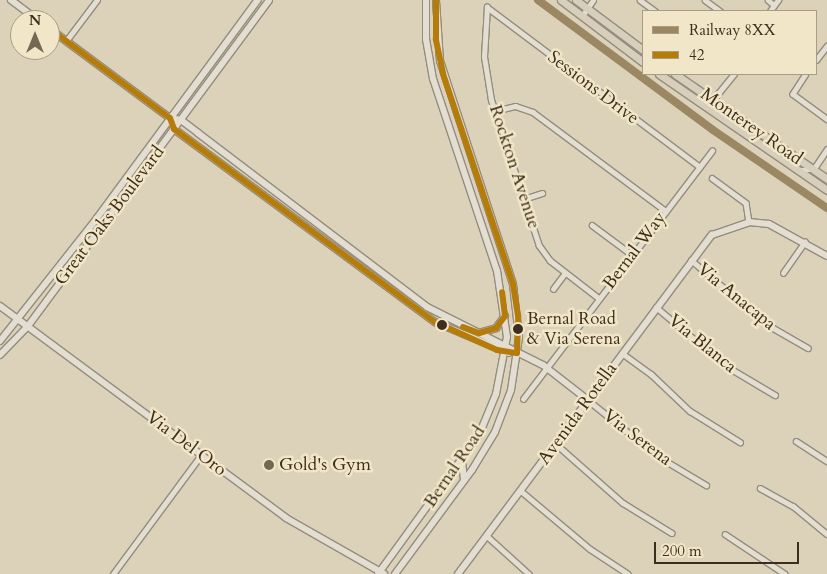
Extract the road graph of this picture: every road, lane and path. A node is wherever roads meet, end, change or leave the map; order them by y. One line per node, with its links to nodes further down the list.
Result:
1 (11, 0): 17 (main road)
2 (97, 0): 25 (street)
3 (258, 0): 22 (main road, Great Oaks Boulevard)
4 (269, 0): 23 (main road, Great Oaks Boulevard)
5 (426, 0): 67 (main road, Bernal Road)
6 (436, 0): 75 (main road, Bernal Road)
7 (561, 0): 21 (main road)
8 (576, 0): 16 (main road)
9 (593, 0): 16 (street)
10 (640, 0): 18 (street)
11 (705, 0): 19 (street)
12 (768, 0): 14 (street)
13 (778, 0): 14 (street)
14 (774, 5): 20 (street)
15 (487, 7): 35 (street, Rockton Avenue); 42 (street, Sessions Drive)
16 (587, 8): 21 (street); 27 (main road)
17 (24, 10)
18 (655, 10)
19 (719, 10)
20 (771, 10)
21 (582, 16): 29 (main road)
22 (239, 26): 23 (main road); 36 (main road, Great Oaks Boulevard)
23 (246, 31): 38 (main road, Great Oaks Boulevard)
24 (60, 37): 25 (main road)
25 (66, 42): 36 (main road)
26 (827, 46): 28 (street)
27 (642, 49)
28 (817, 59)
29 (642, 61)
30 (660, 75): 43 (main road, Monterey Road)
31 (676, 75): 34 (main road, Monterey Road)
32 (733, 75): 34 (street)
33 (805, 75): 37 (street)
34 (712, 101): 44 (main road, Monterey Road)
35 (494, 111): 49 (street, Rockton Avenue); 50 (street)
36 (170, 118): 38 (main road); 39 (main road); 51 (main road, Great Oaks Boulevard)
37 (827, 119)
38 (181, 120): 39 (main road, Great Oaks Boulevard); 61 (main road)
39 (174, 129): 54 (main road, Great Oaks Boulevard); 62 (main road)
40 (827, 149): 44 (street)
41 (712, 151): 42 (street, Bernal Way)
42 (700, 167): 50 (street, Bernal Way)
43 (797, 170): 44 (street); 47 (main road, Monterey Road)
44 (813, 170): 46 (main road, Monterey Road)
45 (712, 178): 52 (street)
46 (827, 179)
47 (827, 190)
48 (542, 193): 49 (street)
49 (524, 199): 59 (street, Rockton Avenue)
50 (666, 211): 56 (street, Bernal Way)
51 (97, 218): 54 (main road); 68 (main road, Great Oaks Boulevard)
52 (749, 222): 55 (main road, Avenida Rotella); 58 (main road, Avenida Rotella)
53 (592, 225): 56 (street)
54 (102, 226): 69 (main road, Great Oaks Boulevard)
55 (805, 242): 57 (main road, Avenida Rotella); 60 (street)
56 (631, 254): 64 (street, Bernal Way)
57 (827, 256)
58 (691, 260): 66 (main road, Avenida Rotella); 73 (street, Via Anacapa)
59 (565, 273): 63 (street); 64 (street, Rockton Avenue)
60 (783, 274)
61 (385, 275): 62 (street); 70 (main road)
62 (378, 280): 74 (main road)
63 (553, 290)
64 (600, 299): 78 (street, Bernal Way)
65 (0, 306): 68 (main road, Via Del Oro)
66 (656, 307): 76 (main road, Avenida Rotella); 79 (street, Via Blanca)
67 (506, 316): 70 (main road); 72 (main road, Bernal Road)
68 (19, 320): 69 (main road, Via Del Oro); 71 (main road, Great Oaks Boulevard)
69 (28, 326): 77 (main road, Great Oaks Boulevard); 85 (main road, Via Del Oro)
70 (479, 334): 72 (main road)
71 (0, 341)
72 (506, 345): 74 (main road, Bernal Road); 75 (main road)
73 (808, 348)
74 (505, 352): 75 (main road); 86 (main road, Bernal Road)
75 (517, 353): 78 (main road, Via Serena); 88 (main road, Bernal Road)
76 (622, 353): 81 (main road, Avenida Rotella); 83 (street)
77 (0, 355)
78 (548, 368): 80 (street, Bernal Way); 81 (main road, Via Serena)
79 (775, 395)
80 (523, 399)
81 (588, 400): 84 (main road, Avenida Rotella); 89 (street, Via Serena)
82 (796, 441): 87 (street)
83 (740, 442)
84 (556, 444): 91 (main road, Avenida Rotella); 92 (street)
85 (201, 455): 96 (street); 97 (main road, Via Del Oro)
86 (462, 461): 88 (main road); 97 (main road, Bernal Road)
87 (827, 461)
88 (464, 480): 98 (main road, Bernal Road)
89 (706, 486)
90 (760, 488): 94 (street)
91 (521, 491): 95 (main road, Avenida Rotella); 101 (street)
92 (672, 533)
93 (725, 534): 102 (street)
94 (827, 534)
95 (487, 536): 99 (main road, Avenida Rotella); 100 (street)
96 (113, 574)
97 (381, 574)
98 (395, 574)
99 (458, 574)
100 (529, 574)
101 (628, 574)
102 (785, 574)

